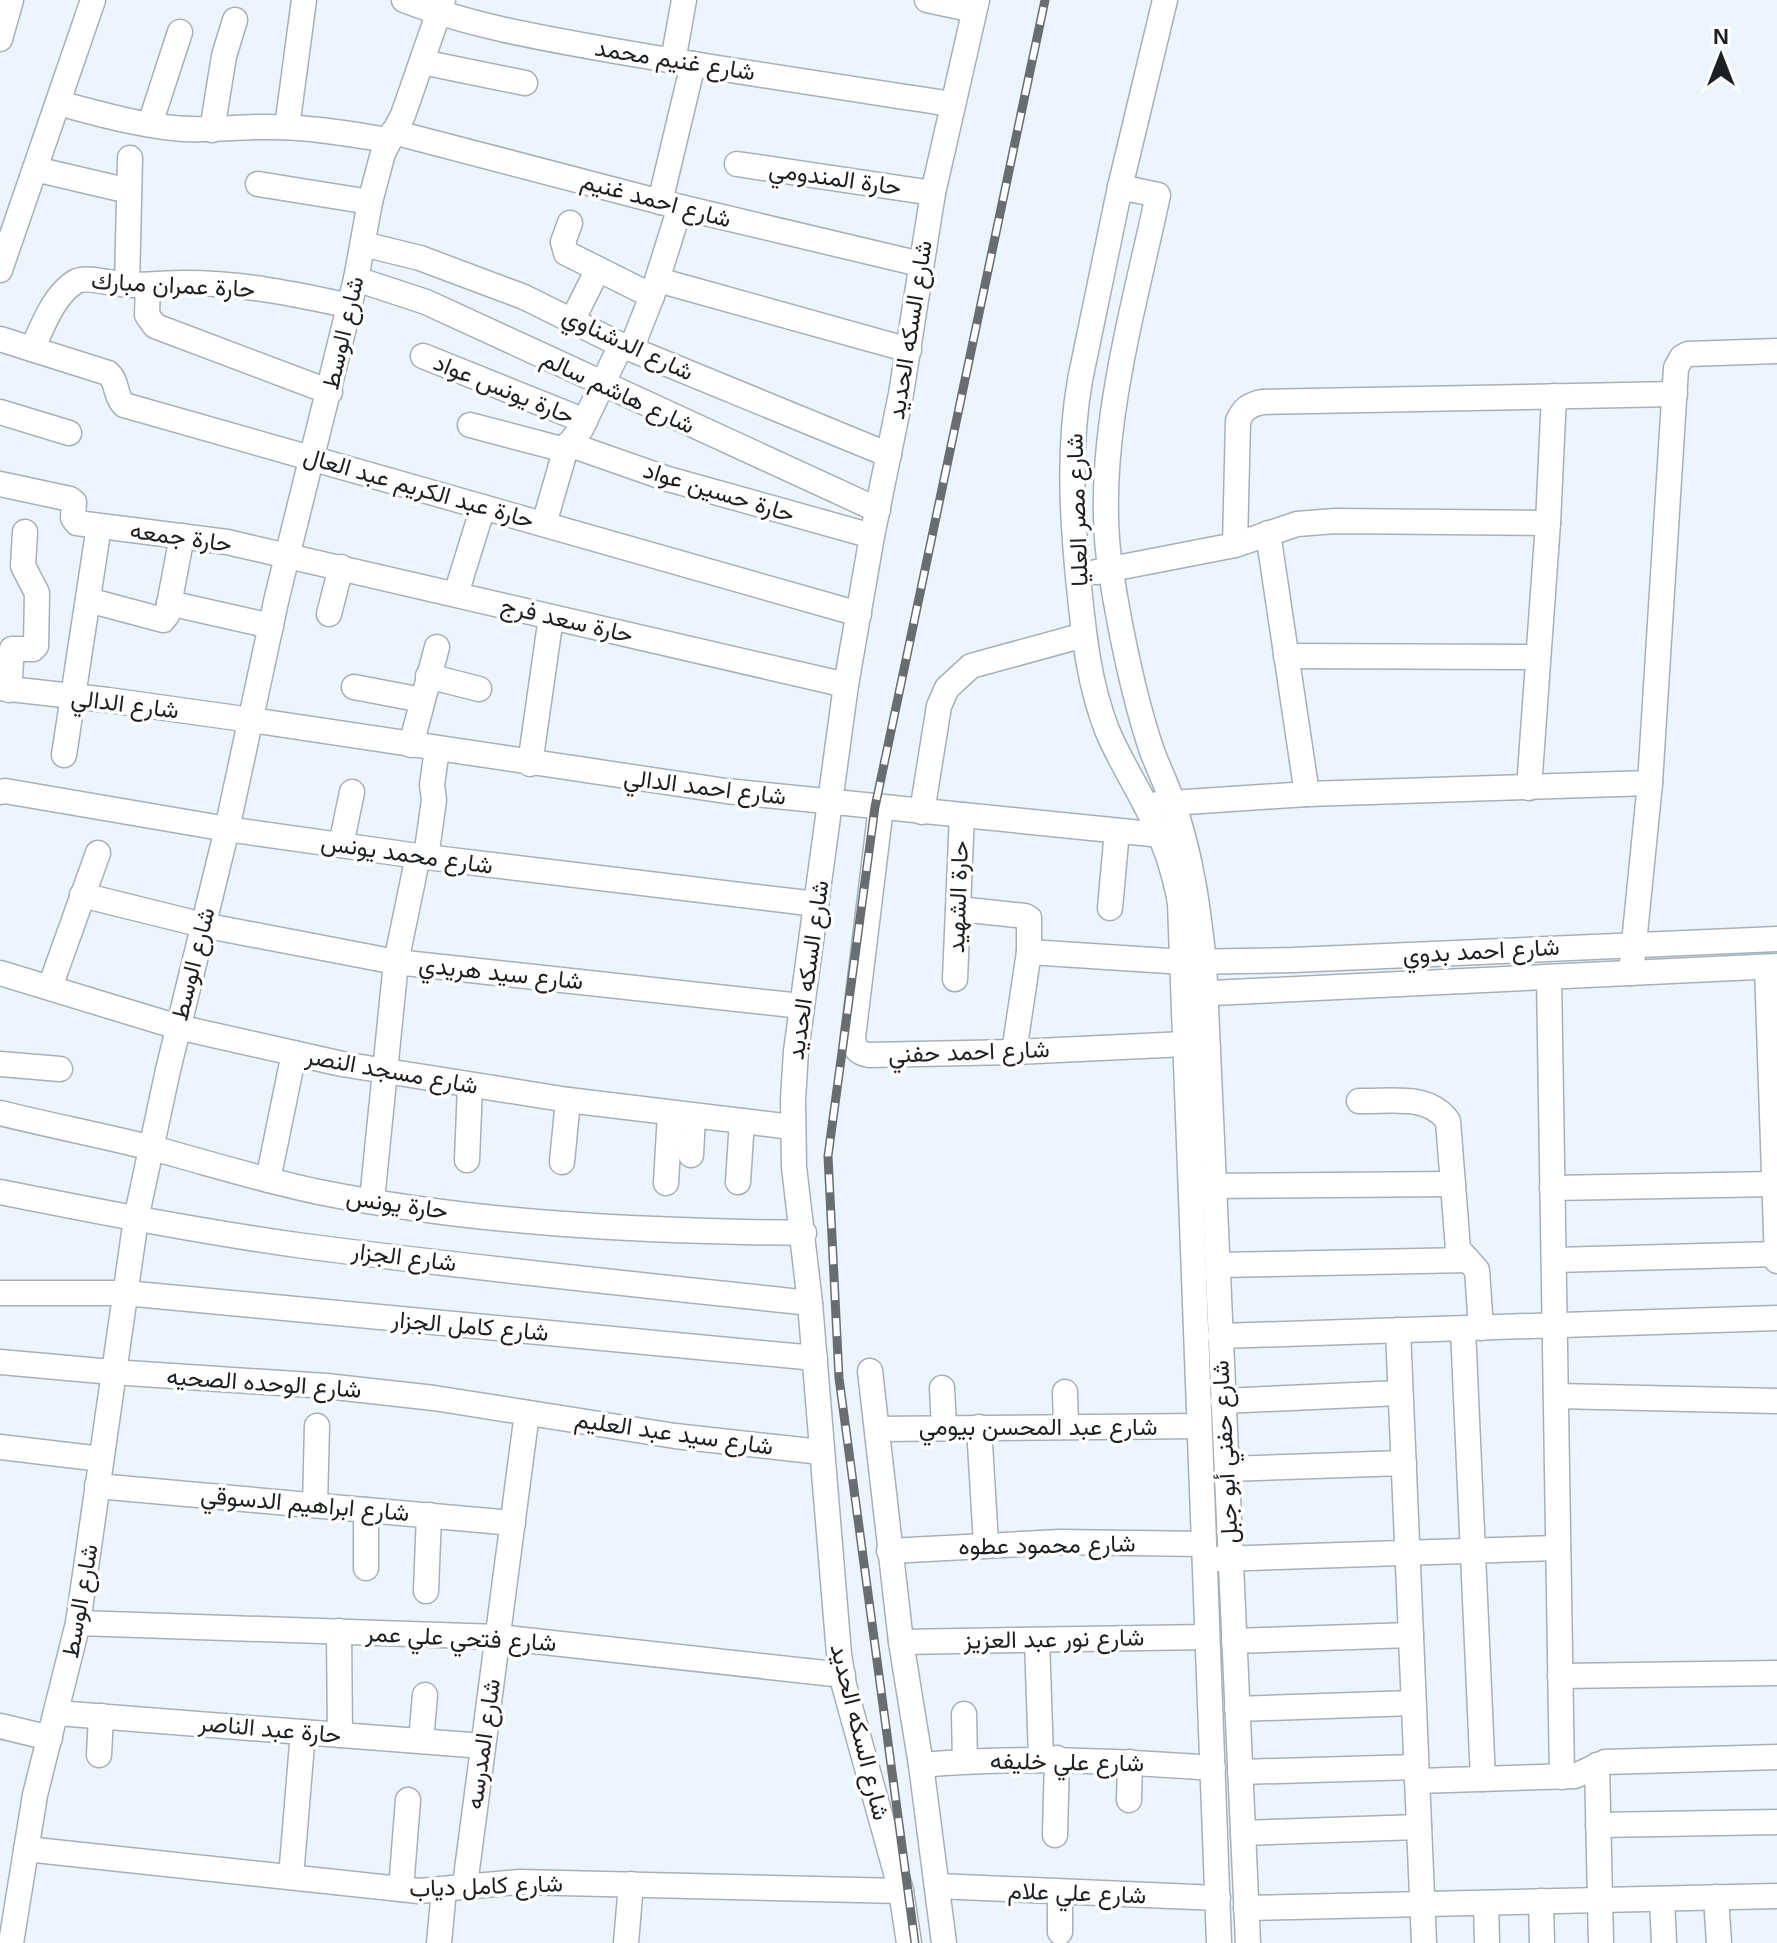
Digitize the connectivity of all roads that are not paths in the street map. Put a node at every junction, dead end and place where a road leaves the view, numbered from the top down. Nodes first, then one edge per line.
1 (11, 0) edge
2 (93, 0) edge
3 (304, 0) edge
4 (404, 0) edge
5 (684, 0) edge
6 (927, 0) edge
7 (1165, 0) edge
8 (975, 5) edge
9 (441, 7) edge
10 (235, 20) dead end
11 (180, 32) dead end
12 (0, 39) edge
13 (422, 62) junction
14 (683, 63) junction
15 (525, 83) dead end
16 (58, 103) junction
17 (951, 104) junction
18 (150, 124) junction
19 (287, 127) junction
20 (212, 130) junction
21 (391, 136) junction
22 (130, 158) dead end
23 (737, 164) dead end
24 (35, 169) junction
25 (258, 184) dead end
26 (1120, 187) junction
27 (129, 191) junction
28 (933, 193) junction
29 (370, 202) junction
30 (670, 205) junction
31 (570, 223) dead end
32 (363, 244) junction
33 (920, 264) junction
34 (598, 269) junction
35 (0, 270) edge
36 (356, 279) junction
37 (138, 285) junction
38 (655, 288) junction
39 (350, 306) junction
40 (573, 319) junction
41 (0, 339) edge
42 (626, 347) junction
43 (32, 349) junction
44 (909, 350) junction
45 (1777, 351) edge
46 (423, 356) dead end
47 (603, 385) junction
48 (330, 392) junction
49 (1675, 394) junction
50 (1554, 396) junction
51 (0, 412) edge
52 (585, 421) junction
53 (470, 425) dead end
54 (69, 433) dead end
55 (566, 447) junction
56 (889, 455) junction
57 (313, 457) junction
58 (0, 484) edge
59 (483, 507) junction
60 (878, 510) junction
61 (1548, 523) junction
62 (544, 524) junction
63 (99, 526) junction
64 (25, 532) dead end
65 (1268, 533) junction
66 (182, 536) junction
67 (872, 536) junction
68 (1235, 545) junction
69 (288, 556) junction
70 (12, 564) edge
71 (341, 567) junction
72 (1110, 570) junction
73 (1078, 576) junction
74 (456, 594) junction
75 (88, 600) junction
76 (169, 603) junction
77 (329, 614) dead end
78 (859, 614) junction
79 (551, 617) junction
80 (271, 626) junction
81 (1084, 635) junction
82 (437, 647) dead end
83 (1286, 656) junction
84 (1537, 657) junction
85 (428, 676) junction
86 (846, 685) junction
87 (354, 687) dead end
88 (4, 689) edge
89 (479, 689) dead end
90 (73, 697) junction
91 (422, 700) junction
92 (251, 720) junction
93 (411, 745) junction
94 (437, 749) junction
95 (64, 755) dead end
96 (530, 764) junction
97 (1650, 783) junction
98 (1529, 788) junction
99 (0, 792) edge
100 (352, 792) dead end
101 (1307, 794) junction
102 (831, 802) junction
103 (1173, 803) junction
104 (1146, 805) junction
105 (881, 807) junction
106 (922, 812) junction
107 (962, 815) junction
108 (227, 829) junction
109 (1117, 831) junction
110 (1161, 835) junction
111 (341, 845) junction
112 (98, 853) dead end
113 (422, 857) junction
114 (82, 895) junction
115 (816, 904) junction
116 (1110, 908) dead end
117 (959, 909) junction
118 (203, 925) junction
119 (1777, 939) edge
120 (1634, 945) junction
121 (1029, 952) junction
122 (396, 962) junction
123 (1194, 962) junction
124 (1772, 967) edge
125 (0, 973) edge
126 (1631, 973) junction
127 (1549, 977) junction
128 (955, 979) dead end
129 (50, 987) junction
130 (1194, 994) junction
131 (801, 1006) junction
132 (178, 1027) junction
133 (1185, 1044) junction
134 (1014, 1052) junction
135 (294, 1053) junction
136 (0, 1064) edge
137 (60, 1069) dead end
138 (385, 1072) junction
139 (470, 1086) junction
140 (568, 1100) junction
141 (1359, 1101) dead end
142 (0, 1113) edge
143 (682, 1115) junction
144 (742, 1121) junction
145 (792, 1127) junction
146 (151, 1148) junction
147 (691, 1155) dead end
148 (467, 1160) dead end
149 (562, 1162) dead end
150 (268, 1180) junction
151 (738, 1182) dead end
152 (666, 1183) dead end
153 (1453, 1184) junction
154 (1775, 1184) junction
155 (1201, 1186) junction
156 (1552, 1188) junction
157 (0, 1192) edge
158 (372, 1200) junction
159 (136, 1219) junction
160 (804, 1233) junction
161 (1777, 1254) edge
162 (1468, 1260) junction
163 (1554, 1260) junction
164 (1777, 1261) edge
165 (1217, 1265) junction
166 (0, 1293) edge
167 (125, 1293) junction
168 (810, 1303) junction
169 (1777, 1318) edge
170 (1555, 1326) junction
171 (1472, 1328) junction
172 (1398, 1330) junction
173 (1220, 1336) junction
174 (815, 1358) junction
175 (0, 1362) edge
176 (870, 1371) dead end
177 (112, 1372) junction
178 (942, 1388) dead end
179 (1065, 1392) dead end
180 (1400, 1393) junction
181 (1556, 1396) junction
182 (1223, 1401) junction
183 (1777, 1401) edge
184 (527, 1413) junction
185 (1066, 1425) junction
186 (317, 1426) dead end
187 (1199, 1426) junction
188 (979, 1427) junction
189 (944, 1428) junction
190 (877, 1429) junction
191 (0, 1447) edge
192 (821, 1452) junction
193 (101, 1459) junction
194 (1404, 1463) junction
195 (1227, 1469) junction
196 (97, 1486) junction
197 (315, 1505) junction
198 (366, 1510) junction
199 (429, 1515) junction
200 (513, 1523) junction
201 (986, 1544) junction
202 (1558, 1548) junction
203 (889, 1551) junction
204 (1473, 1551) junction
205 (1204, 1552) junction
206 (1407, 1553) junction
207 (1230, 1559) junction
208 (366, 1568) dead end
209 (426, 1591) dead end
210 (78, 1623) junction
211 (339, 1631) junction
212 (1411, 1635) junction
213 (498, 1637) junction
214 (1207, 1637) junction
215 (1037, 1640) junction
216 (1234, 1641) junction
217 (901, 1642) junction
218 (1777, 1673) edge
219 (843, 1675) junction
220 (1560, 1676) junction
221 (425, 1695) dead end
222 (1413, 1703) junction
223 (1237, 1709) junction
224 (57, 1713) junction
225 (964, 1714) dead end
226 (101, 1716) junction
227 (0, 1726) edge
228 (303, 1732) junction
229 (340, 1735) junction
230 (50, 1738) junction
231 (421, 1741) junction
232 (483, 1746) junction
233 (99, 1755) dead end
234 (1777, 1757) edge
235 (1049, 1758) junction
236 (965, 1761) junction
237 (1130, 1762) junction
238 (921, 1765) junction
239 (1597, 1765) junction
240 (1213, 1768) junction
241 (1240, 1772) junction
242 (1416, 1774) junction
243 (1562, 1777) junction
244 (1483, 1779) junction
245 (408, 1800) dead end
246 (1129, 1800) dead end
247 (1777, 1822) edge
248 (1598, 1825) junction
249 (1419, 1827) junction
250 (1243, 1833) junction
251 (1055, 1835) dead end
252 (26, 1849) junction
253 (291, 1877) junction
254 (631, 1884) junction
255 (937, 1886) junction
256 (454, 1888) junction
257 (401, 1889) junction
258 (901, 1891) junction
259 (1060, 1892) junction
260 (1777, 1896) edge
261 (1716, 1897) junction
262 (1218, 1898) junction
263 (1662, 1899) junction
264 (1600, 1900) junction
265 (1541, 1901) junction
266 (1486, 1903) junction
267 (1422, 1904) junction
268 (1246, 1908) junction
269 (1060, 1932) dead end
270 (11, 1943) edge
271 (439, 1943) edge
272 (626, 1943) edge
273 (909, 1943) edge
274 (944, 1943) edge
275 (1219, 1943) edge
276 (1248, 1943) edge
277 (1424, 1943) edge
278 (1487, 1943) edge
279 (1542, 1943) edge
280 (1601, 1943) edge
281 (1664, 1943) edge
282 (1719, 1943) edge

1 - 12 street
2 - 16 street
3 - 19 street
4 - 9 street, شارع غنيم محمد
5 - 14 street
6 - 8 street
7 - 26 street, شارع مصر العليا
8 - 17 street, شارع السكه الحديد
9 - 13 street, شارع الوسط
9 - 14 street, شارع غنيم محمد
10 - 20 street
11 - 18 street
13 - 15 street
13 - 21 street, شارع الوسط
14 - 17 street, شارع غنيم محمد
14 - 30 street
16 - 18 street, شارع احمد غنيم
16 - 24 street
17 - 28 street, شارع السكه الحديد
18 - 20 street, شارع احمد غنيم
19 - 20 street, شارع احمد غنيم
19 - 21 street, شارع احمد غنيم
21 - 29 street, شارع الوسط
21 - 30 street, شارع احمد غنيم
22 - 27 street
23 - 28 street, حارة المندومي
24 - 27 street
24 - 35 street
25 - 29 street
26 - 72 street, شارع مصر العليا
26 - 73 street, شارع مصر العليا
27 - 37 street
28 - 33 street, شارع السكه الحديد
29 - 32 street, شارع الوسط
30 - 33 street, شارع احمد غنيم
30 - 38 street
31 - 34 street
32 - 36 street, شارع الوسط
32 - 40 street, شارع الدشناوي
33 - 44 street, شارع السكه الحديد
34 - 38 street
34 - 40 street
36 - 39 street, شارع الوسط
36 - 47 street, شارع هاشم سالم
37 - 39 street, حارة عمران مبارك
37 - 43 street, حارة عمران مبارك
37 - 48 street
38 - 42 street
38 - 44 street
39 - 48 street, شارع الوسط
40 - 42 street, شارع الدشناوي
41 - 43 street, حارة عبد الكريم عبد العال
42 - 47 street
42 - 56 street, شارع الدشناوي
43 - 57 street, حارة عبد الكريم عبد العال
44 - 56 street, شارع السكه الحديد
45 - 49 street
46 - 52 street, حارة يونس عواد
47 - 52 street
47 - 60 street, شارع هاشم سالم
48 - 57 street, شارع الوسط
49 - 50 street
49 - 97 street
50 - 61 street
50 - 68 street
51 - 54 street
52 - 55 street
53 - 55 street, حارة حسين عواد
55 - 62 street
55 - 67 street, حارة حسين عواد
56 - 60 street, شارع السكه الحديد
57 - 59 street, حارة عبد الكريم عبد العال
57 - 69 street, شارع الوسط
58 - 63 street, حارة جمعه
59 - 62 street, حارة عبد الكريم عبد العال
59 - 74 street
60 - 67 street, شارع السكه الحديد
61 - 65 street
61 - 84 street
62 - 78 street, حارة عبد الكريم عبد العال
63 - 66 street, حارة جمعه
63 - 75 street
64 - 70 street
65 - 68 street
65 - 83 street
66 - 69 street, حارة جمعه
66 - 76 street
67 - 78 street, شارع السكه الحديد
68 - 72 street
69 - 71 street, حارة سعد فرج
69 - 80 street, شارع الوسط
70 - 88 street
71 - 74 street, حارة سعد فرج
71 - 77 street
72 - 73 street
72 - 103 street, شارع مصر العليا
73 - 81 street, شارع مصر العليا
74 - 79 street, حارة سعد فرج
75 - 76 street
75 - 90 street
76 - 80 street
78 - 86 street, شارع السكه الحديد
79 - 86 street, حارة سعد فرج
79 - 96 street
80 - 92 street, شارع الوسط
81 - 104 street, شارع مصر العليا
81 - 106 street
82 - 85 street
83 - 84 street
83 - 101 street
84 - 98 street
85 - 89 street
85 - 91 street
86 - 102 street, شارع السكه الحديد
87 - 91 street
88 - 90 street, شارع الدالي
90 - 92 street, شارع الدالي
90 - 95 street
91 - 93 street
92 - 93 street, شارع احمد الدالي
92 - 108 street, شارع الوسط
93 - 94 street, شارع احمد الدالي
94 - 96 street, شارع احمد الدالي
94 - 113 street
96 - 102 street, شارع احمد الدالي
97 - 98 street
97 - 120 street
98 - 101 street
99 - 108 street, شارع محمد يونس
100 - 111 street
101 - 103 street
102 - 105 street, شارع احمد الدالي
102 - 115 street, شارع السكه الحديد
103 - 104 street
103 - 123 street, شارع مصر العليا
104 - 110 street, شارع مصر العليا
105 - 106 street, شارع احمد الدالي
105 - 134 street, شارع احمد حفني
106 - 107 street, شارع احمد الدالي
107 - 109 street, شارع احمد الدالي
107 - 117 street, حارة الشهيد
108 - 111 street, شارع محمد يونس
108 - 118 street, شارع الوسط
109 - 110 street, شارع احمد الدالي
109 - 116 street
110 - 123 street, شارع مصر العليا
111 - 113 street, شارع محمد يونس
112 - 114 street
113 - 115 street, شارع محمد يونس
113 - 122 street
114 - 118 street, شارع سيد هريدي
114 - 129 street
115 - 131 street, شارع السكه الحديد
117 - 121 street
117 - 128 street, حارة الشهيد
118 - 122 street, شارع سيد هريدي
118 - 132 street, شارع الوسط
119 - 120 street, شارع احمد بدوي
120 - 123 street, شارع احمد بدوي
120 - 126 street
121 - 123 street, شارع احمد بدوي
121 - 134 street
122 - 131 street, شارع سيد هريدي
122 - 138 street
123 - 130 street, شارع حفني أبو جبل
124 - 126 street, شارع احمد بدوي
124 - 154 street
125 - 129 street, شارع مسجد النصر
126 - 127 street, شارع احمد بدوي
127 - 130 street, شارع احمد بدوي
127 - 156 street
129 - 132 street, شارع مسجد النصر
130 - 133 street, شارع حفني أبو جبل
130 - 155 street, شارع حفني أبو جبل
131 - 145 street, شارع السكه الحديد
132 - 135 street, شارع مسجد النصر
132 - 146 street, شارع الوسط
133 - 134 street, شارع احمد حفني
133 - 155 street, شارع حفني أبو جبل
135 - 138 street, شارع مسجد النصر
135 - 150 street
136 - 137 street
138 - 139 street, شارع مسجد النصر
138 - 158 street
139 - 140 street, شارع مسجد النصر
139 - 148 street
140 - 143 street, شارع مسجد النصر
140 - 149 street
141 - 153 street
142 - 146 street, حارة يونس
143 - 144 street, شارع مسجد النصر
143 - 147 street
143 - 152 street
144 - 145 street, شارع مسجد النصر
144 - 151 street
145 - 160 street, شارع السكه الحديد
146 - 150 street, حارة يونس
146 - 159 street, شارع الوسط
150 - 158 street, حارة يونس
153 - 155 street
153 - 162 street
154 - 156 street
154 - 161 street
155 - 165 street, شارع حفني أبو جبل
155 - 187 street, شارع حفني أبو جبل
156 - 163 street
157 - 159 street, شارع الجزار
158 - 160 street, حارة يونس
159 - 167 street, شارع الوسط
159 - 168 street, شارع الجزار
160 - 168 street, شارع السكه الحديد
161 - 163 street
161 - 164 street
162 - 165 street
162 - 171 street
163 - 170 street
165 - 173 street, شارع حفني أبو جبل
166 - 167 street, شارع كامل الجزار
167 - 174 street, شارع كامل الجزار
167 - 177 street, شارع الوسط
168 - 174 street, شارع السكه الحديد
169 - 170 street
170 - 171 street
170 - 181 street
171 - 172 street
171 - 204 street
172 - 173 street
172 - 180 street
173 - 182 street, شارع حفني أبو جبل
174 - 192 street, شارع السكه الحديد
175 - 177 street, شارع الوحده الصحيه
176 - 190 street, شارع السكه الحديد
177 - 184 street, شارع الوحده الصحيه
177 - 193 street, شارع الوسط
178 - 189 street
179 - 185 street
180 - 182 street
180 - 194 street
181 - 183 street
181 - 202 street
182 - 195 street, شارع حفني أبو جبل
184 - 192 street, شارع سيد عبد العليم
184 - 200 street, شارع المدرسه
185 - 187 street, شارع عبد المحسن بيومي
185 - 188 street, شارع عبد المحسن بيومي
186 - 197 street
187 - 205 street, شارع حفني أبو جبل
188 - 189 street, شارع عبد المحسن بيومي
188 - 201 street
189 - 190 street, شارع عبد المحسن بيومي
190 - 203 street, شارع السكه الحديد
191 - 193 street
192 - 219 street, شارع السكه الحديد
193 - 196 street, شارع الوسط
194 - 195 street
194 - 206 street
195 - 207 street, شارع حفني أبو جبل
196 - 197 street, شارع ابراهيم الدسوقي
196 - 210 street, شارع الوسط
197 - 198 street, شارع ابراهيم الدسوقي
198 - 199 street, شارع ابراهيم الدسوقي
198 - 208 street
199 - 200 street, شارع ابراهيم الدسوقي
199 - 209 street
200 - 213 street, شارع المدرسه
201 - 203 street, شارع محمود عطوه
201 - 205 street, شارع محمود عطوه
202 - 204 street, شارع محمود عطوه
202 - 220 street
203 - 217 street, شارع السكه الحديد
204 - 206 street, شارع محمود عطوه
204 - 244 street
205 - 207 street, شارع محمود عطوه
205 - 214 street, شارع حفني أبو جبل
206 - 207 street, شارع محمود عطوه
206 - 212 street
207 - 216 street, شارع حفني أبو جبل
210 - 211 street, شارع فتحي علي عمر
210 - 224 street, شارع الوسط
211 - 213 street, شارع فتحي علي عمر
211 - 229 street
212 - 216 street
212 - 222 street
213 - 219 street, شارع فتحي علي عمر
213 - 232 street, شارع المدرسه
214 - 215 street, شارع نور عبد العزيز
214 - 240 street, شارع حفني أبو جبل
215 - 217 street, شارع نور عبد العزيز
215 - 235 street
216 - 223 street, شارع حفني أبو جبل
217 - 238 street, شارع السكه الحديد
218 - 220 street
219 - 258 street, شارع السكه الحديد
220 - 243 street
221 - 231 street
222 - 223 street
222 - 242 street
223 - 241 street, شارع حفني أبو جبل
224 - 226 street, حارة عبد الناصر
224 - 230 street, شارع الوسط
225 - 236 street
226 - 228 street, حارة عبد الناصر
226 - 233 street
227 - 230 street
228 - 229 street, حارة عبد الناصر
228 - 253 street
229 - 231 street, حارة عبد الناصر
230 - 252 street, شارع الوسط
231 - 232 street, حارة عبد الناصر
232 - 256 street, شارع المدرسه
234 - 239 street
235 - 236 street, شارع علي خليفه
235 - 237 street, شارع علي خليفه
235 - 251 street
236 - 238 street, شارع علي خليفه
237 - 240 street, شارع علي خليفه
237 - 246 street
238 - 255 street, شارع السكه الحديد
239 - 243 street
239 - 248 street
240 - 262 street, شارع حفني أبو جبل
241 - 242 street
241 - 250 street, شارع حفني أبو جبل
242 - 244 street
242 - 249 street
243 - 244 street
245 - 257 street
247 - 248 street
248 - 264 street
249 - 250 street
249 - 267 street
250 - 268 street, شارع حفني أبو جبل
252 - 253 street, شارع كامل دياب
252 - 270 street, شارع الوسط
253 - 257 street, شارع كامل دياب
254 - 256 street, شارع كامل دياب
254 - 258 street, شارع كامل دياب
254 - 272 street
255 - 259 street, شارع علي علام
255 - 274 street, شارع السكه الحديد
256 - 257 street, شارع كامل دياب
256 - 271 street, شارع المدرسه
258 - 273 street, شارع السكه الحديد
259 - 262 street, شارع علي علام
259 - 269 street
260 - 261 street
261 - 263 street
261 - 282 street
262 - 275 street, شارع حفني أبو جبل
263 - 264 street
263 - 281 street
264 - 265 street
264 - 280 street
265 - 266 street
265 - 279 street
266 - 267 street
266 - 278 street
267 - 268 street
267 - 277 street
268 - 276 street, شارع حفني أبو جبل

